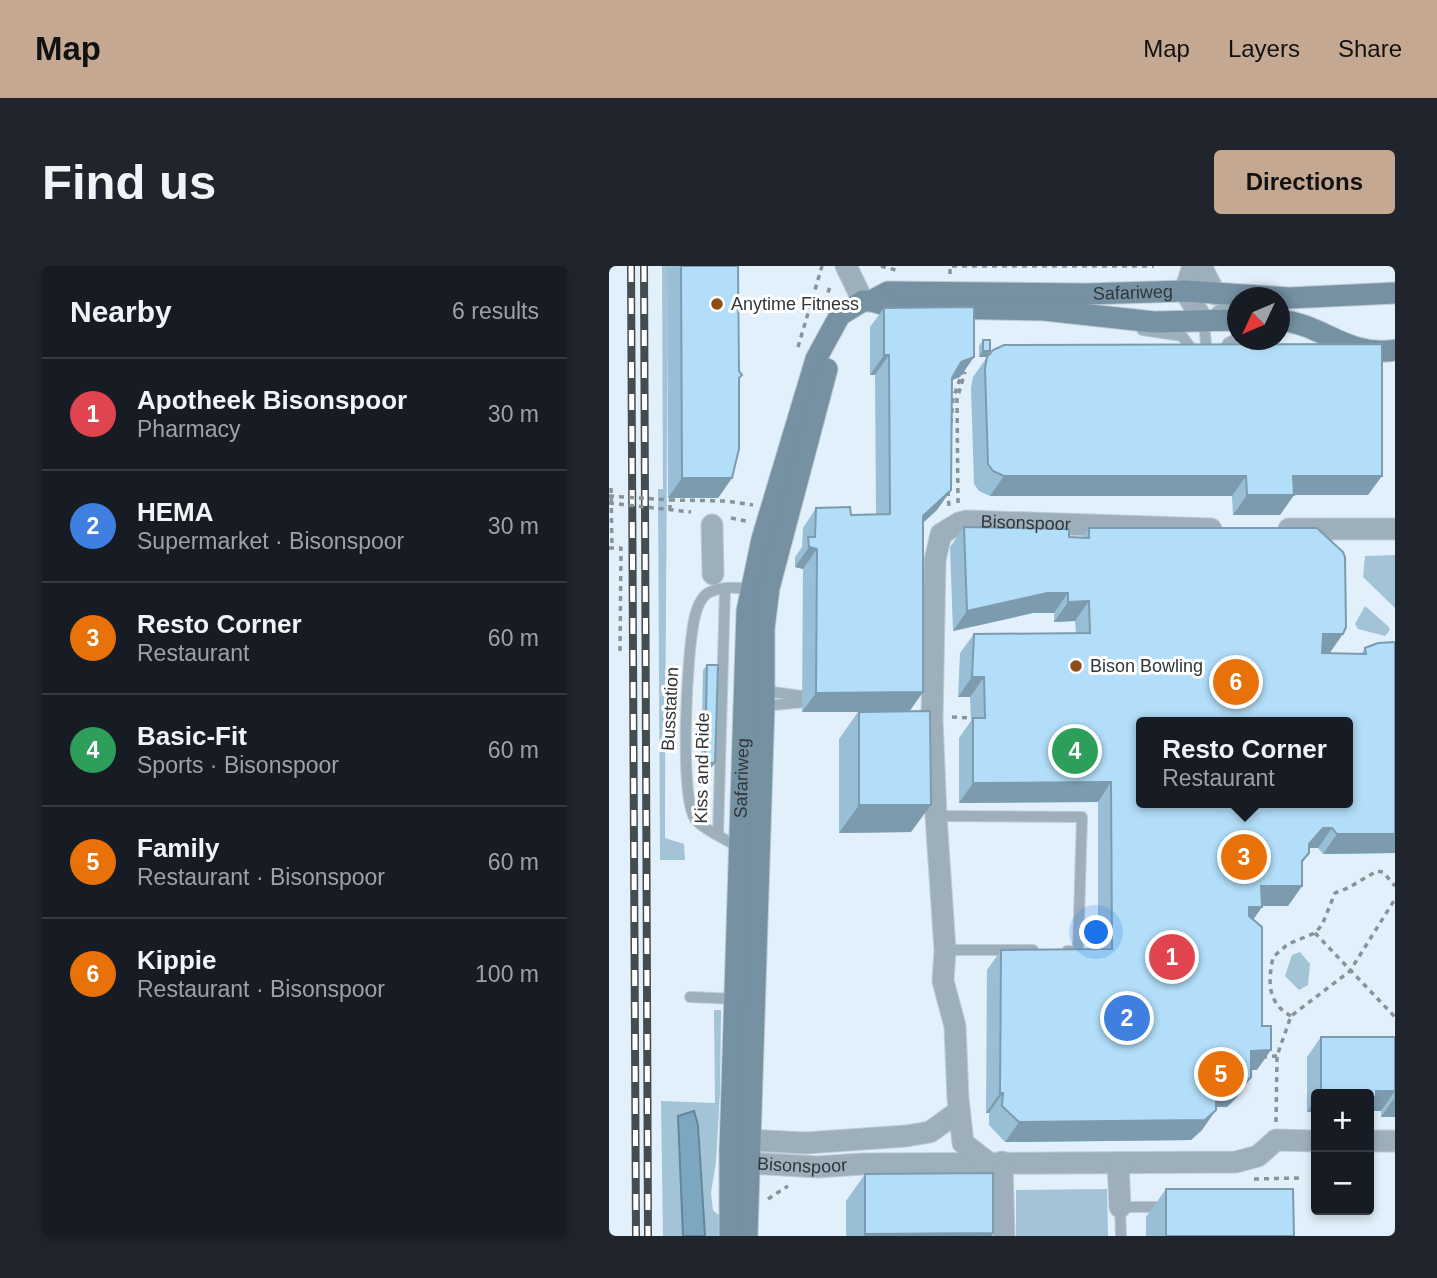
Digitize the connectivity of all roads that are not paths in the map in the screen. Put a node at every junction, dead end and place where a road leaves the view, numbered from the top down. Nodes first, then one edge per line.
1 (846, 266) edge
2 (1193, 266) edge
3 (1201, 266) edge
4 (1185, 291) junction
5 (1395, 293) edge
6 (1215, 294) junction
7 (1320, 297) junction
8 (867, 301) junction
9 (1227, 304) edge
10 (1290, 305) edge
11 (1121, 320) junction
12 (1227, 321) edge
13 (1290, 321) edge
14 (1204, 322) junction
15 (1290, 331) edge
16 (1318, 332) junction
17 (1227, 344) edge
18 (1394, 350) edge
19 (1190, 363) edge
20 (713, 519) road end
21 (1226, 529) edge
22 (1395, 529) edge
23 (1265, 530) edge
24 (719, 582) junction
25 (760, 589) junction
26 (755, 684) junction
27 (764, 706) junction
28 (936, 816) junction
29 (718, 834) junction
30 (740, 848) junction
31 (759, 859) junction
32 (945, 950) junction
33 (1039, 950) edge
34 (1052, 950) edge
35 (689, 998) dead end
36 (745, 1000) junction
37 (959, 1111) junction
38 (750, 1140) junction
39 (1311, 1140) edge
40 (1374, 1141) edge
41 (1395, 1141) edge
42 (730, 1150) junction
43 (749, 1163) junction
44 (995, 1163) junction
45 (1118, 1163) junction
46 (1120, 1207) junction
47 (1175, 1207) edge
48 (730, 1236) edge
49 (747, 1236) edge
50 (1005, 1236) edge
51 (1121, 1236) edge

1 - 8 street
2 - 4 street
3 - 6 street
4 - 6 street, Safariweg
4 - 8 street, Safariweg
4 - 14 street
5 - 7 street, Safariweg
6 - 7 street, Safariweg
7 - 10 lane
8 - 11 street, Safariweg
8 - 25 street, Safariweg
9 - 14 lane
11 - 14 street, Safariweg
11 - 19 lane
12 - 14 street, Safariweg
13 - 16 street
14 - 17 lane
15 - 16 lane
16 - 18 street
20 - 24 street
21 - 28 street, Bisonspoor
22 - 23 street
24 - 25 lane
24 - 29 lane, Kiss and Ride
24 - 29 lane, Busstation
25 - 26 street, Safariweg
26 - 27 street, Safariweg
26 - 27 lane
26 - 30 street, Safariweg
27 - 31 street, Safariweg
28 - 32 street, Bisonspoor
28 - 34 lane
29 - 30 lane
30 - 31 lane
30 - 36 street, Safariweg
31 - 36 street, Safariweg
32 - 33 lane
32 - 37 street, Bisonspoor
35 - 36 lane
36 - 38 street, Safariweg
36 - 42 street, Safariweg
37 - 38 street, Bisonspoor
37 - 44 street, Bisonspoor
38 - 42 street, Bisonspoor
38 - 43 street, Safariweg
39 - 45 street, Bisonspoor
40 - 41 street
42 - 43 street, Bisonspoor
42 - 48 street, Safariweg
43 - 44 street, Bisonspoor
43 - 49 street, Safariweg
44 - 45 street, Bisonspoor
44 - 50 street
45 - 46 street
46 - 47 lane
46 - 51 lane

